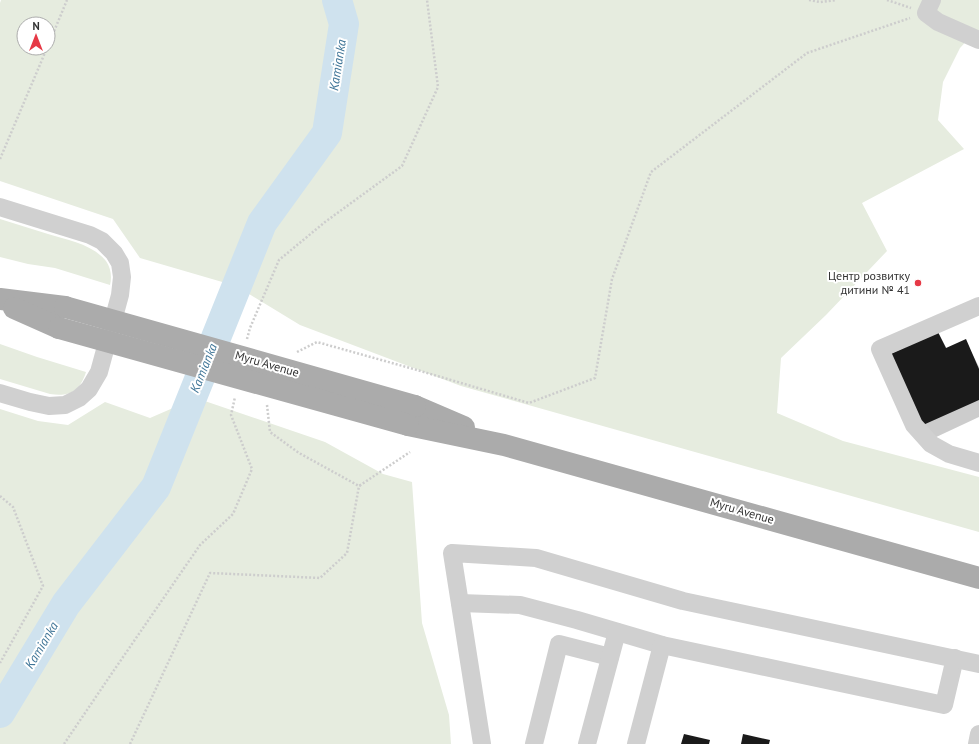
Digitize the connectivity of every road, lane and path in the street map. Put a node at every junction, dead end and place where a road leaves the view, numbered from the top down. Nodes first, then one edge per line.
1 (67, 0) edge
2 (809, 0) edge
3 (836, 0) edge
4 (887, 0) edge
5 (929, 7) edge
6 (56, 27) edge
7 (979, 40) edge
8 (44, 56) edge
9 (0, 159) edge
10 (0, 207) edge
11 (0, 301) edge
12 (979, 306) edge
13 (417, 370) dead end
14 (0, 393) edge
15 (410, 452) dead end
16 (979, 463) edge
17 (0, 496) edge
18 (979, 578) edge
19 (460, 604) junction
20 (617, 632) junction
21 (662, 645) junction
22 (610, 657) junction
23 (955, 658) junction
24 (0, 663) edge
25 (979, 664) edge
26 (979, 734) edge
27 (130, 744) edge
28 (482, 744) edge
29 (534, 744) edge
30 (587, 744) edge
31 (636, 744) edge
32 (977, 744) edge

1 - 6 path
2 - 3 path
4 - 5 path
5 - 7 street
5 - 13 path
8 - 9 path
10 - 14 street
11 - 18 main road, Myru Avenue, bridge
12 - 16 street
15 - 27 path
17 - 24 path
19 - 20 street
19 - 23 street
19 - 28 street
20 - 21 street
20 - 22 street
21 - 23 street
21 - 31 street
22 - 29 street
22 - 30 street
23 - 25 street
26 - 32 street

